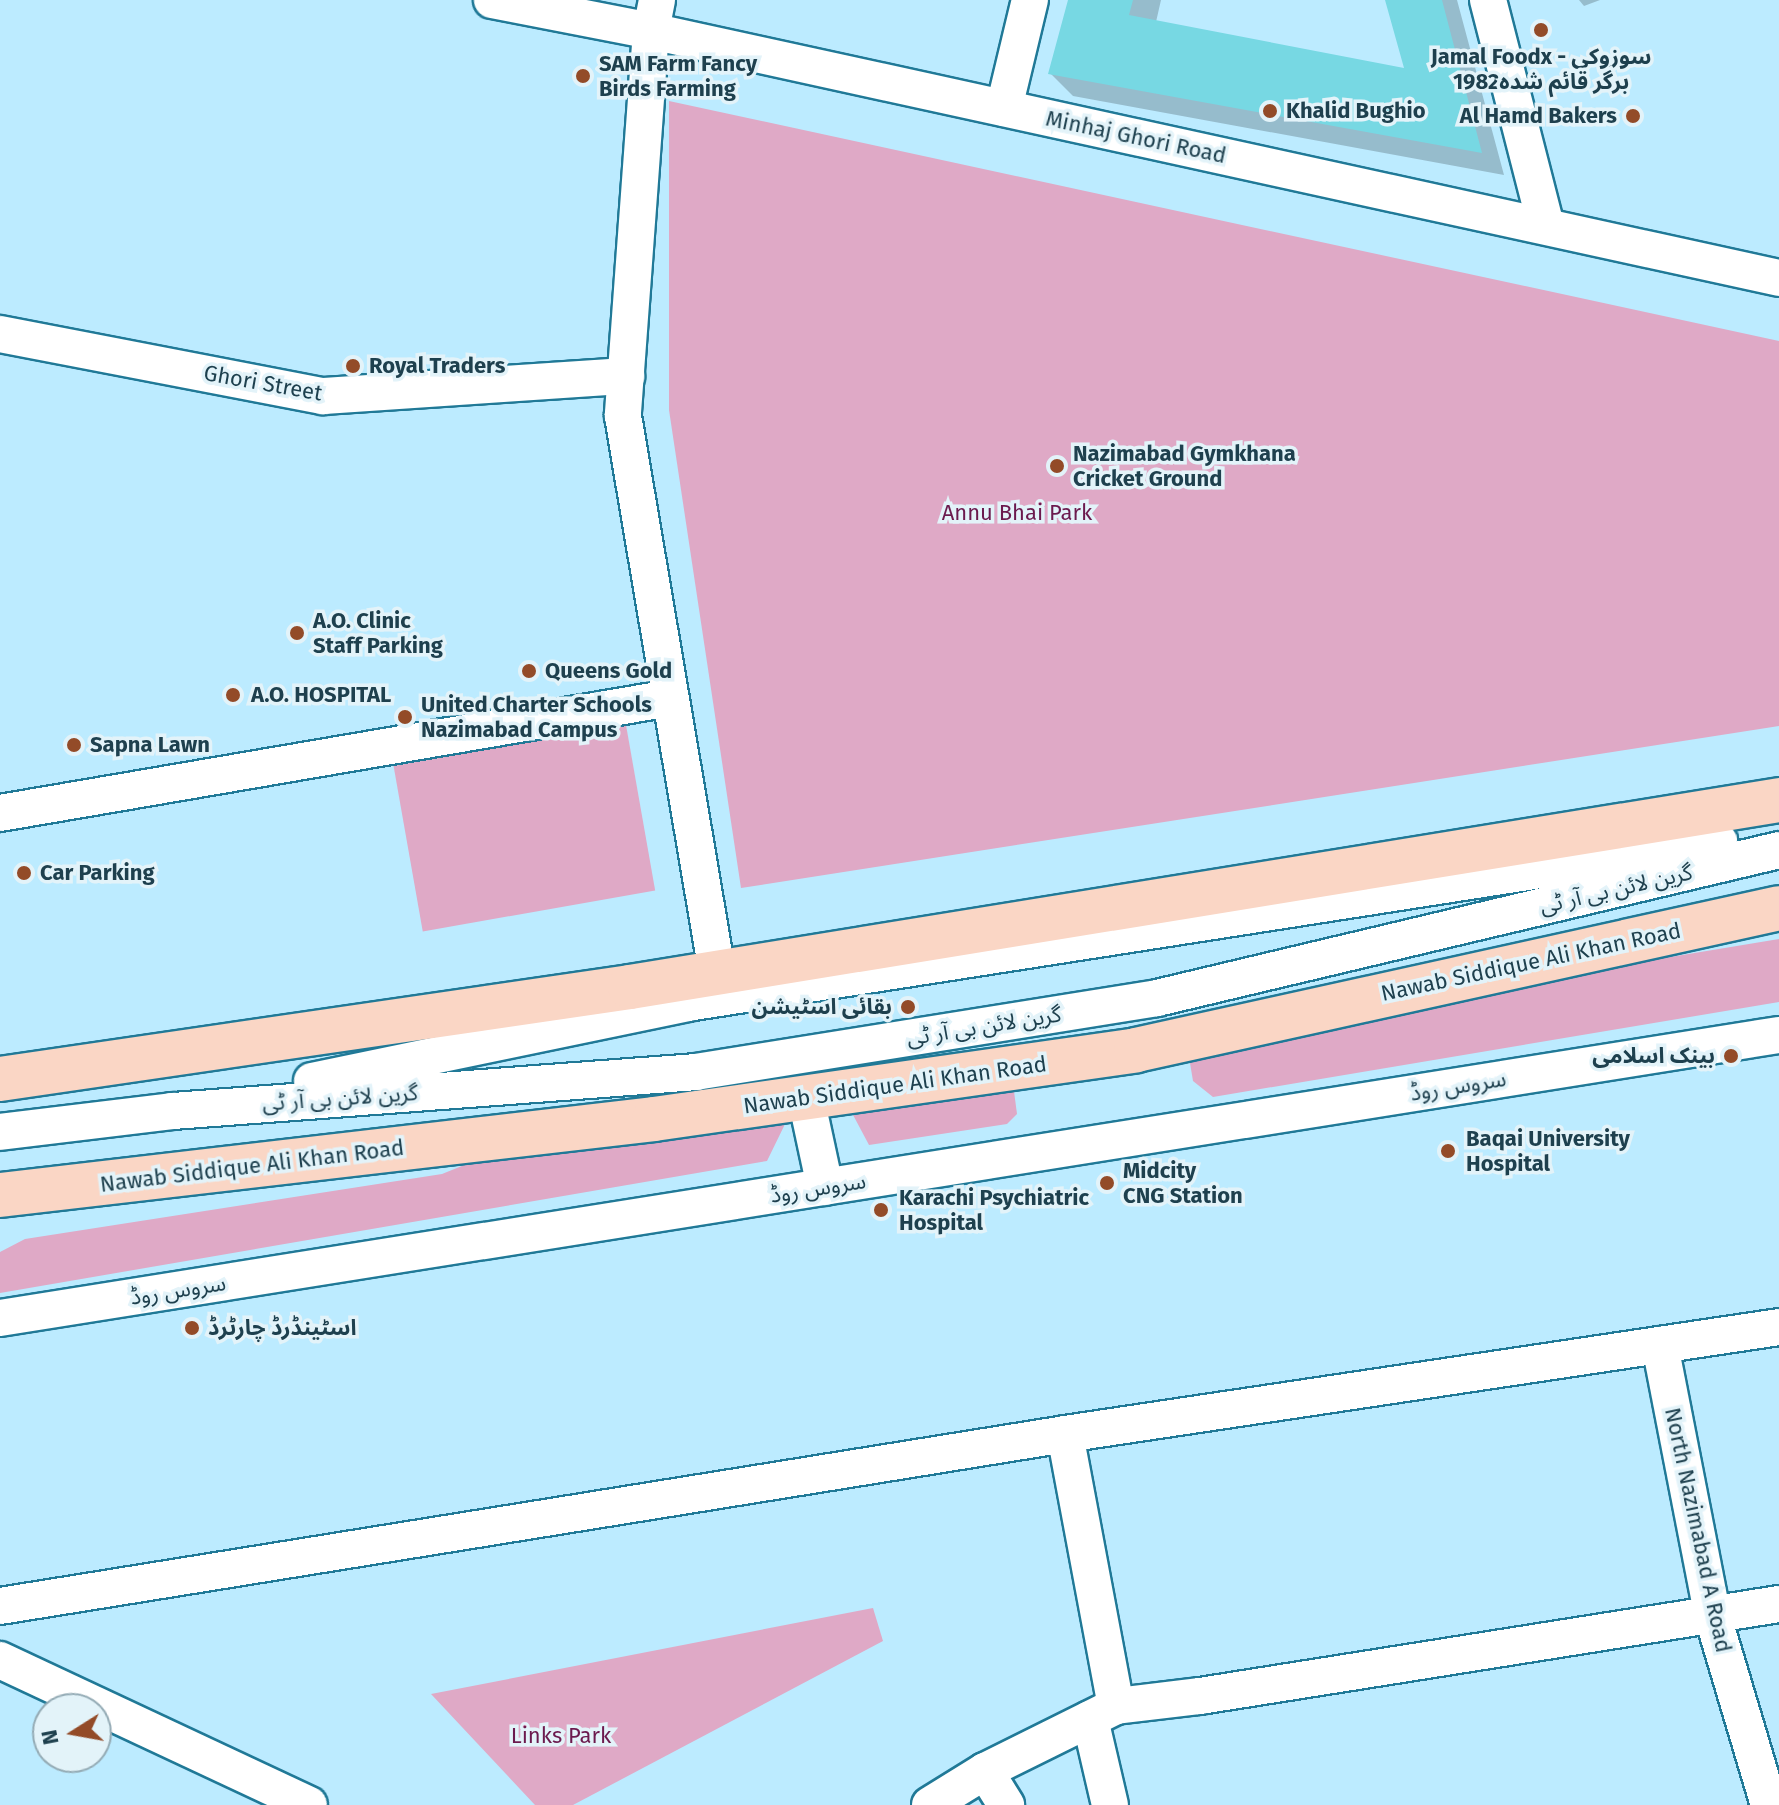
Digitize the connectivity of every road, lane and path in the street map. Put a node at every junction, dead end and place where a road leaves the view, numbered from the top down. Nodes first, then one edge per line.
1 (492, 0) edge
2 (1030, 0) edge
3 (1488, 0) edge
4 (654, 16) edge
5 (1004, 108) junction
6 (1546, 226) junction
7 (1779, 278) edge
8 (0, 334) edge
9 (626, 376) junction
10 (670, 698) junction
11 (1779, 800) edge
12 (0, 813) edge
13 (1779, 833) edge
14 (1779, 850) edge
15 (1779, 908) edge
16 (717, 972) junction
17 (1779, 1035) edge
18 (0, 1079) edge
19 (806, 1098) junction
20 (173, 1111) junction
21 (0, 1132) edge
22 (825, 1187) junction
23 (0, 1195) edge
24 (0, 1318) edge
25 (1779, 1327) edge
26 (1660, 1345) junction
27 (1065, 1434) junction
28 (1779, 1604) edge
29 (0, 1606) edge
30 (1713, 1617) junction
31 (0, 1660) edge
32 (1103, 1712) junction
33 (985, 1771) junction
34 (309, 1805) edge
35 (930, 1805) edge
36 (1006, 1805) edge
37 (1110, 1805) edge
38 (1769, 1805) edge

1 - 4 street, Minhaj Ghori Road
2 - 5 street
3 - 6 street
4 - 5 street, Minhaj Ghori Road
4 - 9 street
5 - 6 street, Minhaj Ghori Road
6 - 7 street, Minhaj Ghori Road
8 - 9 street, Ghori Street
9 - 10 street
10 - 12 street
10 - 16 street
11 - 16 main road
13 - 20 street, گرین لائن بی آر ٹی
14 - 20 street, گرین لائن بی آر ٹی
15 - 19 main road, Nawab Siddique Ali Khan Road
16 - 18 main road
17 - 22 street, سروس روڈ
19 - 22 street
19 - 23 main road, Nawab Siddique Ali Khan Road
20 - 21 street, گرین لائن بی آر ٹی
22 - 24 street, سروس روڈ
25 - 26 street
26 - 27 street
26 - 30 street, North Nazimabad A Road
27 - 29 street
27 - 32 street
28 - 30 street
30 - 32 street
30 - 38 street, North Nazimabad A Road
31 - 34 street
32 - 33 street
32 - 37 street
33 - 35 street
33 - 36 street

